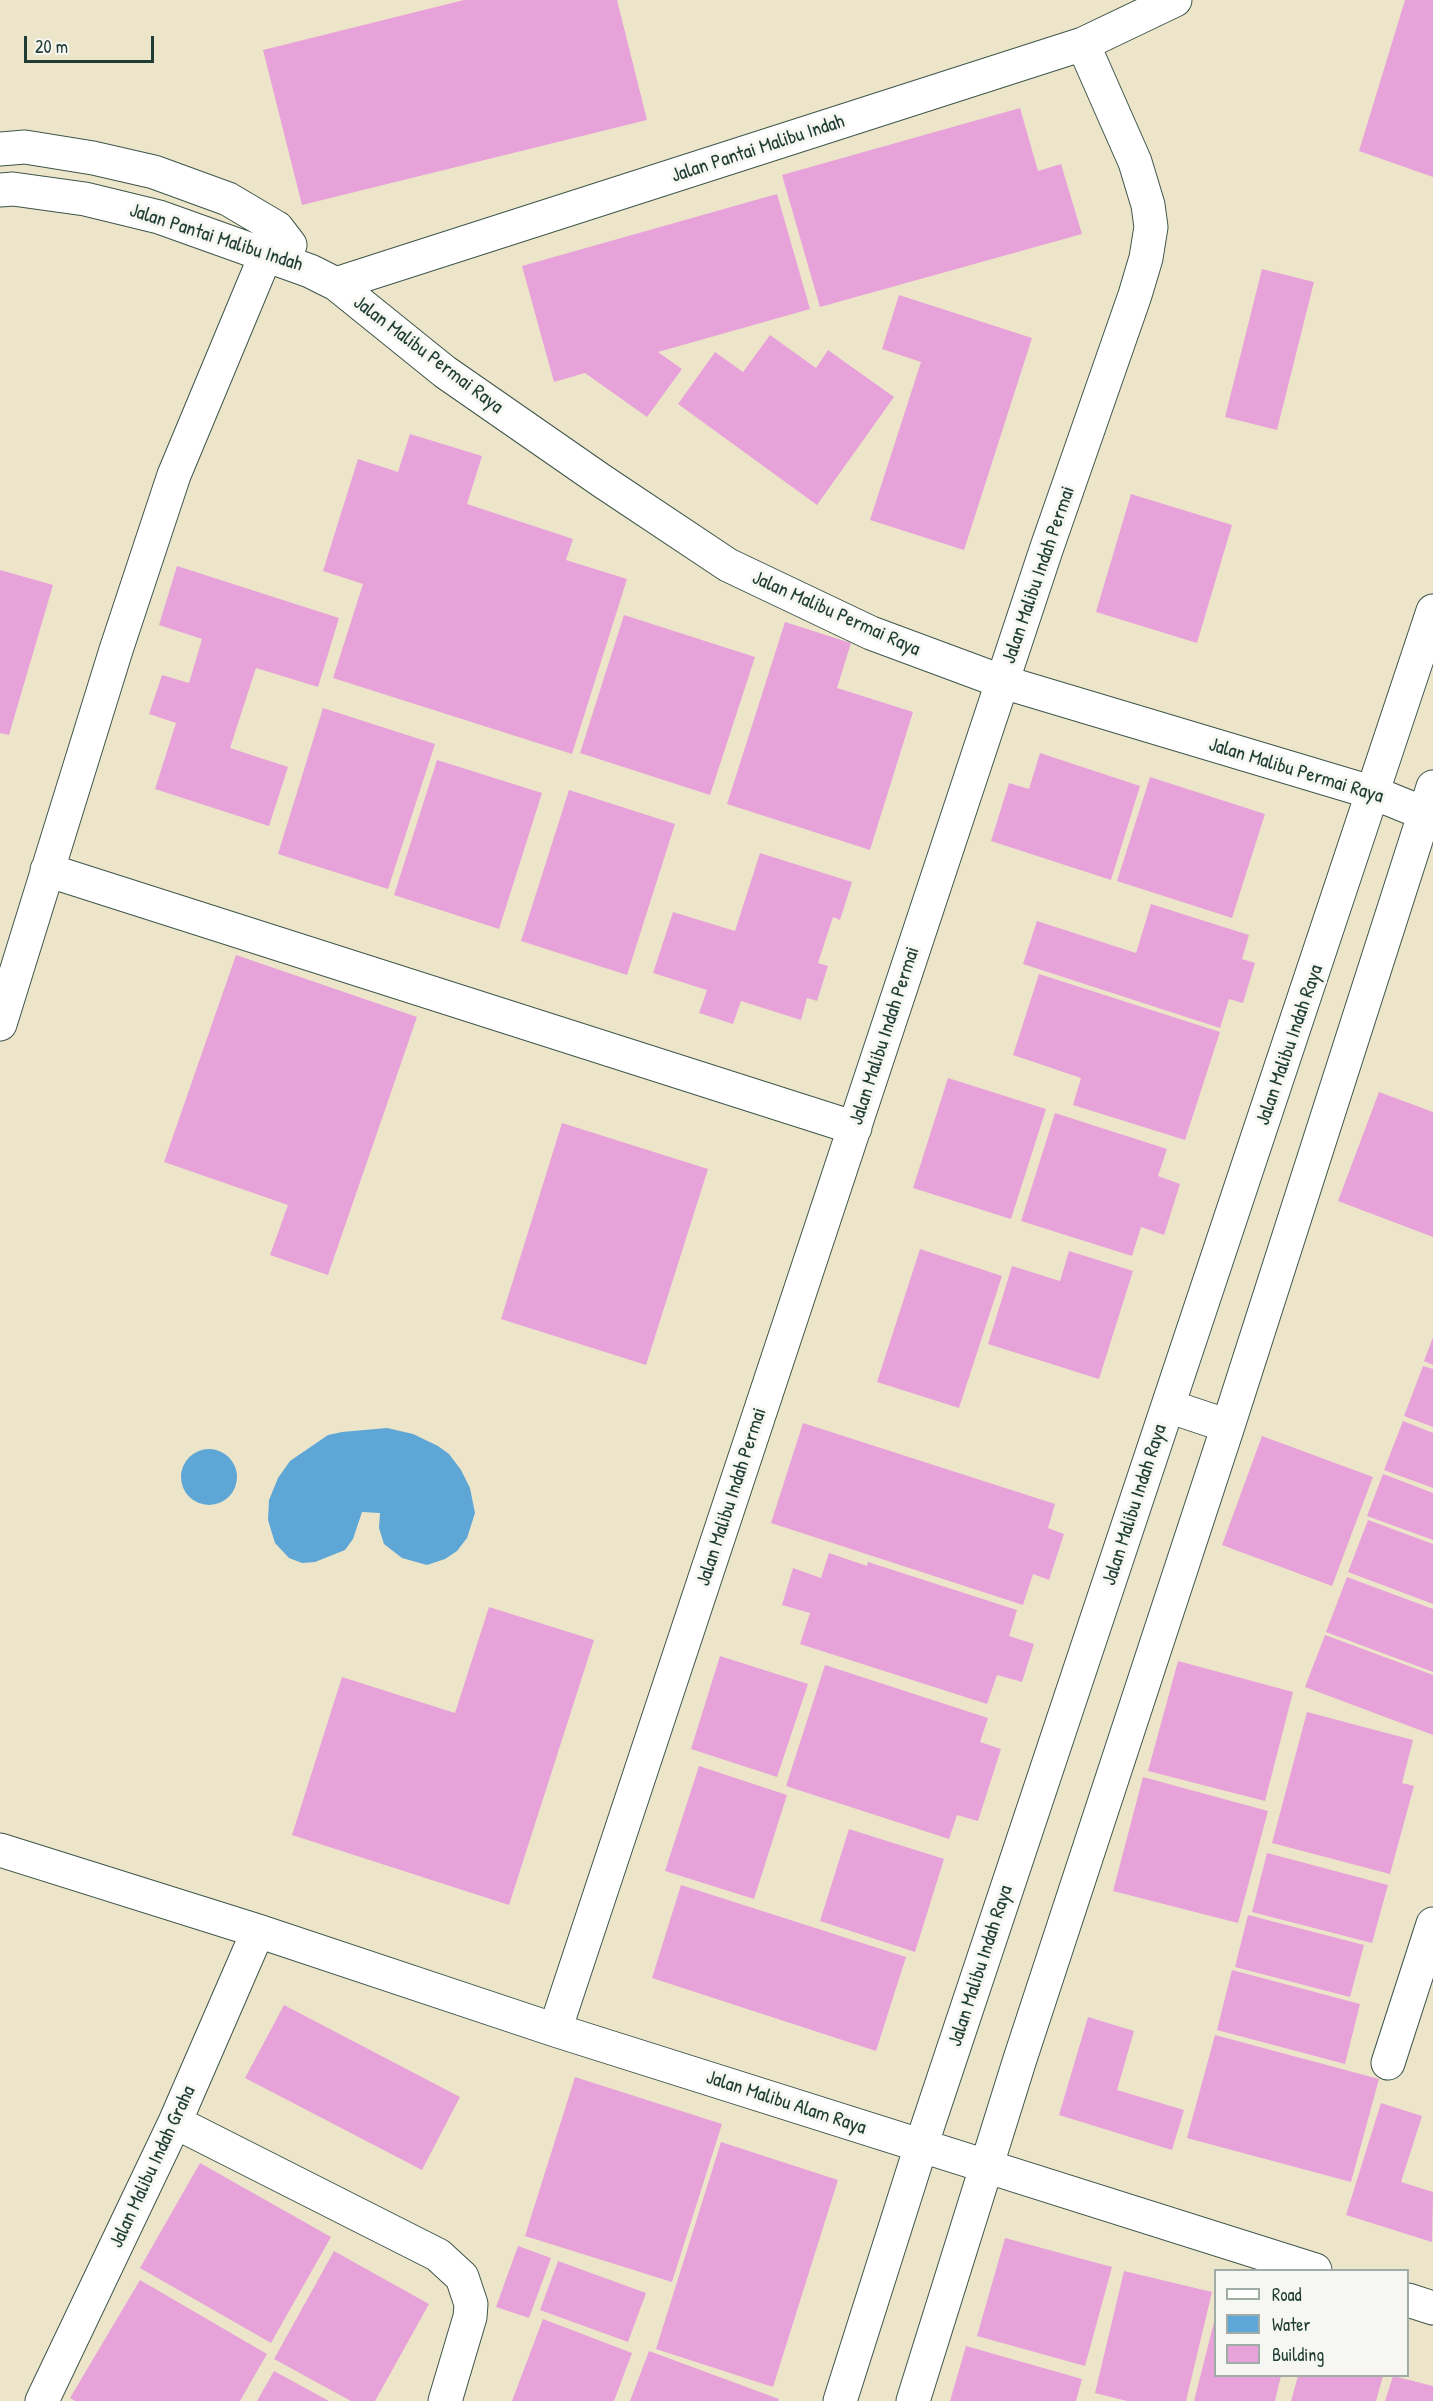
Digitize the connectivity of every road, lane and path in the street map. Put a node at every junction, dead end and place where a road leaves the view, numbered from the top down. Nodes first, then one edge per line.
1 (1175, 0) edge
2 (1083, 44) junction
3 (0, 149) edge
4 (0, 190) edge
5 (272, 242) junction
6 (323, 277) junction
7 (1433, 611) edge
8 (1003, 682) junction
9 (1374, 793) junction
10 (1430, 806) edge
11 (47, 870) junction
12 (0, 1024) edge
13 (855, 1128) junction
14 (1168, 1406) junction
15 (1228, 1426) junction
16 (0, 1851) edge
17 (258, 1931) junction
18 (1432, 1933) edge
19 (555, 2030) junction
20 (1388, 2063) dead end
21 (175, 2122) junction
22 (921, 2146) junction
23 (987, 2166) junction
24 (1309, 2269) edge
25 (1409, 2301) edge
26 (1433, 2308) edge
27 (42, 2401) edge
28 (445, 2401) edge
29 (840, 2401) edge
30 (913, 2401) edge

1 - 2 street, Jalan Pantai Malibu Indah
2 - 6 street, Jalan Pantai Malibu Indah
2 - 8 street, Jalan Malibu Indah Permai
3 - 5 street, Jalan Pantai Malibu Indah
4 - 5 street, Jalan Pantai Malibu Indah
5 - 6 street, Jalan Pantai Malibu Indah
5 - 11 street
6 - 8 street, Jalan Malibu Permai Raya
7 - 9 street, Jalan Malibu Indah Raya
8 - 9 street, Jalan Malibu Permai Raya
8 - 13 street, Jalan Malibu Indah Permai
9 - 10 street, Jalan Malibu Permai Raya
9 - 14 street, Jalan Malibu Indah Raya
10 - 15 street
11 - 12 street
11 - 13 street
13 - 19 street, Jalan Malibu Indah Permai
14 - 15 street
14 - 22 street, Jalan Malibu Indah Raya
15 - 23 street
16 - 17 street, Jalan Malibu Alam Raya
17 - 19 street, Jalan Malibu Alam Raya
17 - 21 street, Jalan Malibu Indah Graha
18 - 20 street
19 - 22 street, Jalan Malibu Alam Raya
21 - 27 street, Jalan Malibu Indah Graha
21 - 28 street
22 - 23 street, Jalan Malibu Alam Raya
22 - 29 street, Jalan Malibu Indah Raya
23 - 24 street, Jalan Malibu Alam Raya
23 - 30 street
25 - 26 street

